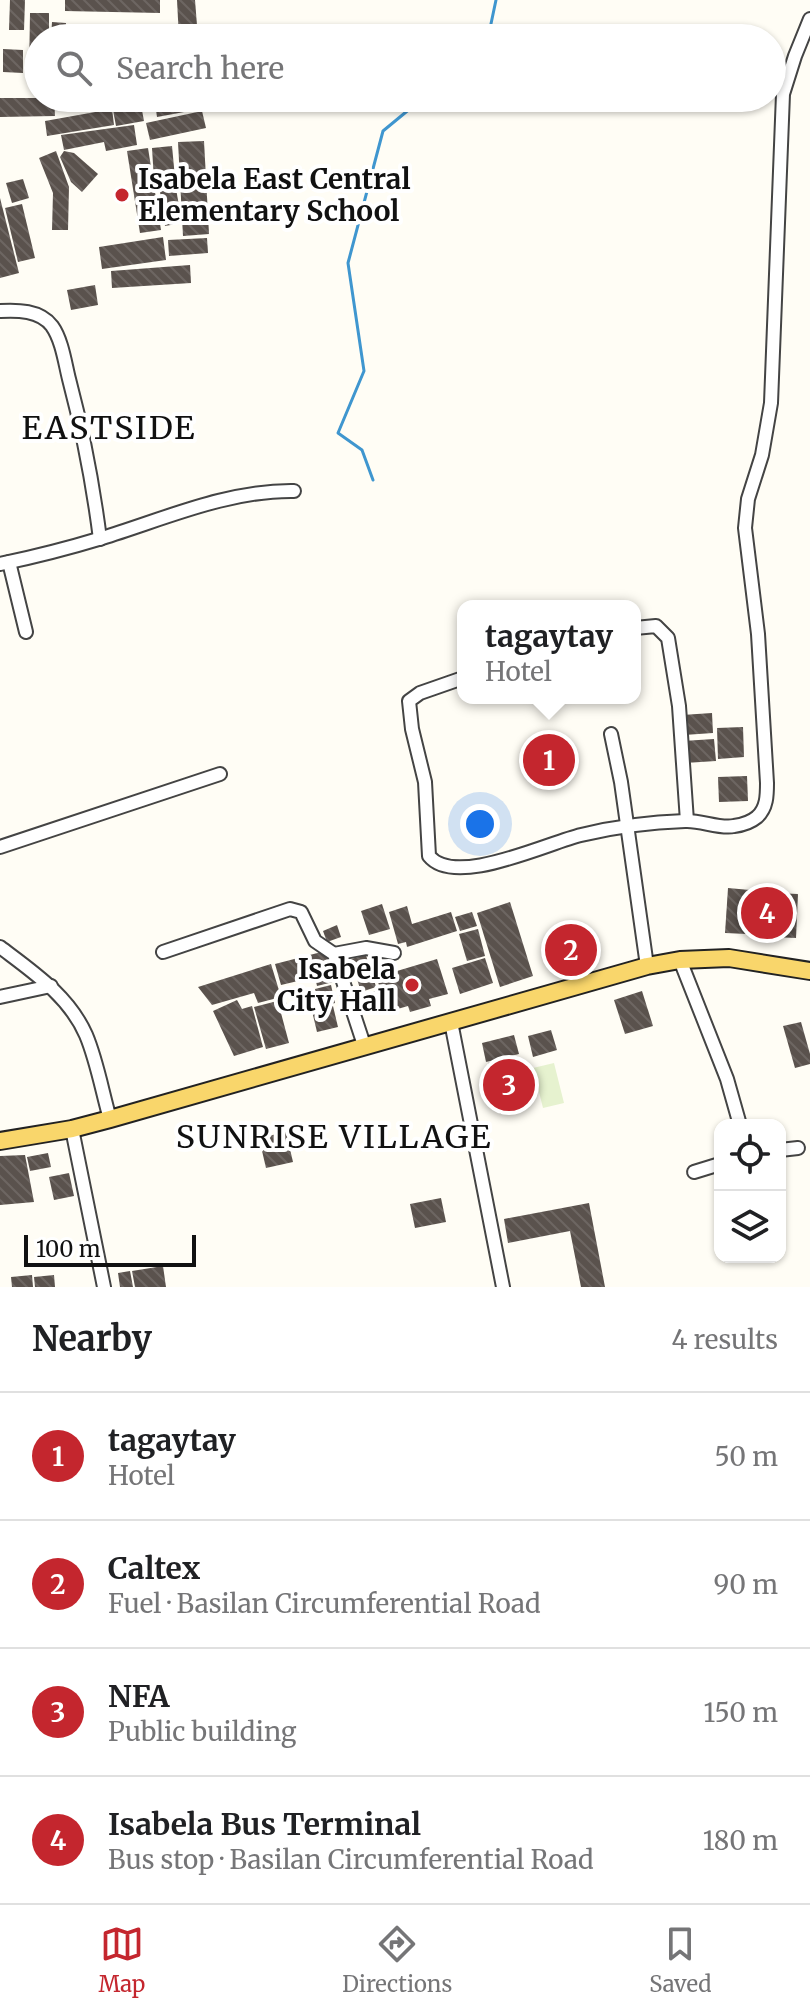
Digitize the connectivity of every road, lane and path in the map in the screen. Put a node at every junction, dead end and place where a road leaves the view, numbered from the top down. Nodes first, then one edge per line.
1 (810, 19) edge
2 (786, 84) edge
3 (782, 112) edge
4 (0, 311) edge
5 (294, 491) dead end
6 (100, 539) junction
7 (4, 563) edge
8 (641, 627) edge
9 (26, 632) dead end
10 (457, 680) edge
11 (611, 734) dead end
12 (220, 774) dead end
13 (687, 821) junction
14 (628, 828) junction
15 (0, 847) edge
16 (0, 947) edge
17 (163, 952) dead end
18 (394, 953) dead end
19 (334, 954) junction
20 (680, 960) junction
21 (647, 966) junction
22 (810, 971) edge
23 (51, 986) junction
24 (0, 997) edge
25 (451, 1022) junction
26 (364, 1045) junction
27 (110, 1119) junction
28 (738, 1119) edge
29 (72, 1129) junction
30 (0, 1141) edge
31 (798, 1148) dead end
32 (786, 1149) edge
33 (714, 1166) edge
34 (694, 1172) dead end
35 (104, 1287) edge
36 (503, 1287) edge

1 - 2 street
3 - 13 street
4 - 6 street
5 - 6 street
6 - 7 street
7 - 9 street
8 - 13 street
10 - 14 street
11 - 14 street
12 - 15 street
13 - 14 street
14 - 21 street
16 - 23 street
17 - 19 street
18 - 19 street
19 - 26 street
20 - 21 main road
20 - 22 main road
20 - 28 street
21 - 25 main road
23 - 24 street
23 - 27 street
25 - 26 main road
25 - 36 street
26 - 27 main road
27 - 29 main road
29 - 30 main road
29 - 35 street
31 - 32 street
33 - 34 street

